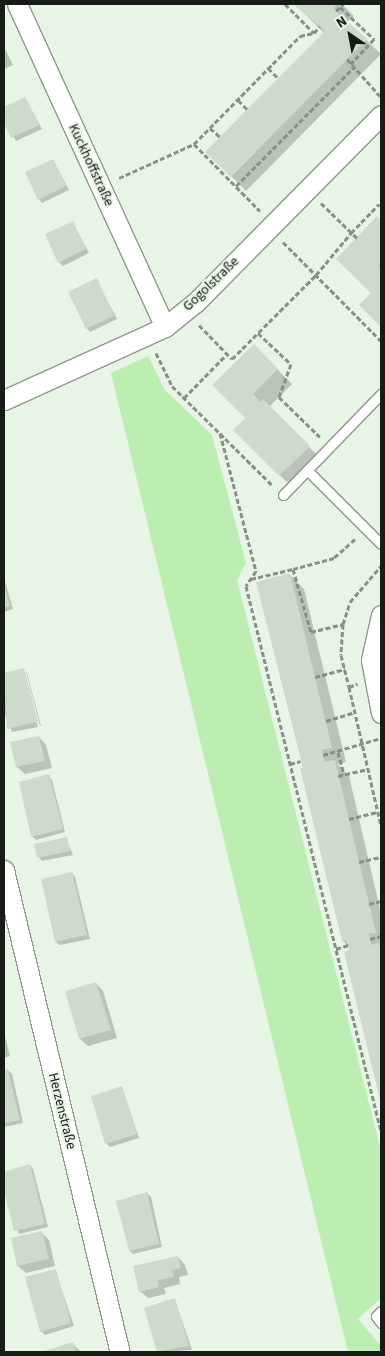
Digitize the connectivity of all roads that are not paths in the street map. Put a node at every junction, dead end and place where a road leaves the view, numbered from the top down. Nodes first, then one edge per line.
1 (17, 4) edge
2 (381, 116) edge
3 (164, 327) junction
4 (381, 394) edge
5 (4, 400) edge
6 (308, 470) junction
7 (283, 495) road end
8 (381, 544) edge
9 (381, 615) edge
10 (381, 713) edge
11 (4, 870) edge
12 (381, 1311) edge
13 (381, 1323) edge
14 (120, 1352) edge

1 - 3 street, Kuckhoffstraße
2 - 3 street, Gogolstraße
3 - 5 street, Gogolstraße
4 - 6 lane
6 - 7 lane
6 - 8 lane
9 - 10 street
11 - 14 street, Herzenstraße
12 - 13 lane

